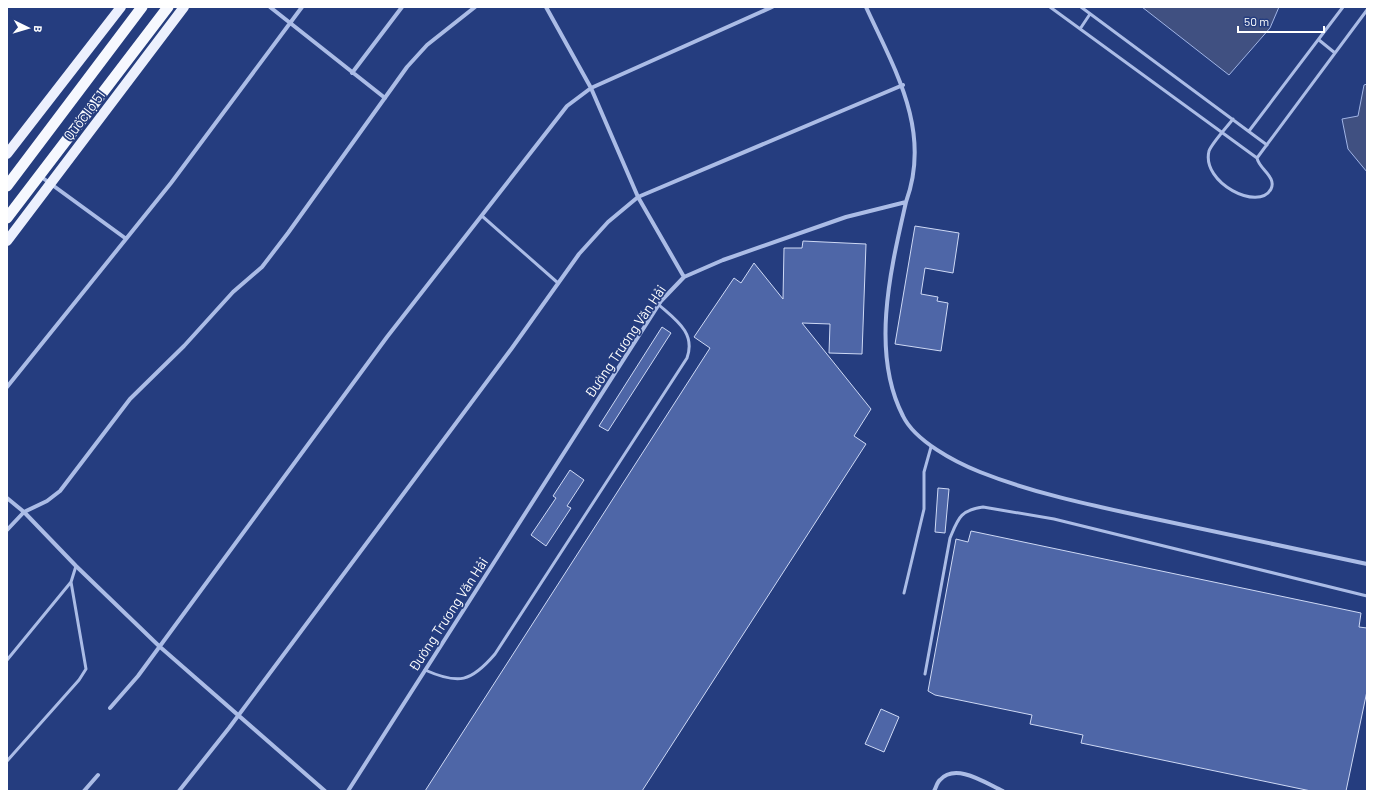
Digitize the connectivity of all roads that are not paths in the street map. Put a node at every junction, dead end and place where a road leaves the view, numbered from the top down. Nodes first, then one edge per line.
1 (121, 7) edge
2 (142, 7) edge
3 (168, 7) edge
4 (184, 7) edge
5 (270, 7) edge
6 (302, 7) edge
7 (402, 7) edge
8 (475, 7) edge
9 (546, 7) edge
10 (772, 7) edge
11 (866, 7) edge
12 (1050, 7) edge
13 (1081, 7) edge
14 (1343, 7) edge
15 (1367, 10) edge
16 (1090, 14) junction
17 (290, 23) junction
18 (1080, 29) junction
19 (1319, 40) junction
20 (1335, 53) junction
21 (352, 73) junction
22 (903, 85) junction
23 (591, 88) junction
24 (385, 98) junction
25 (1233, 119) junction
26 (1249, 131) junction
27 (1222, 133) junction
28 (1267, 145) junction
29 (7, 154) edge
30 (1257, 158) junction
31 (39, 176) junction
32 (8, 183) edge
33 (50, 184) junction
34 (638, 197) junction
35 (906, 202) junction
36 (482, 216) junction
37 (7, 218) edge
38 (125, 238) junction
39 (7, 241) edge
40 (684, 278) junction
41 (558, 283) junction
42 (659, 304) junction
43 (7, 387) edge
44 (931, 446) junction
45 (7, 498) edge
46 (24, 512) junction
47 (7, 530) edge
48 (1367, 564) edge
49 (76, 566) junction
50 (71, 582) junction
51 (904, 593) dead end
52 (1367, 596) edge
53 (160, 646) junction
54 (7, 660) edge
55 (425, 670) junction
56 (925, 674) dead end
57 (110, 708) dead end
58 (238, 716) junction
59 (7, 761) edge
60 (98, 775) dead end
61 (84, 791) edge
62 (180, 791) edge
63 (325, 791) edge
64 (348, 791) edge
65 (934, 791) edge
66 (1003, 791) edge

1 - 29 main road
2 - 32 highway, Quốc lộ 51
3 - 31 highway, Quốc lộ 51
4 - 33 main road, Quốc lộ 51
5 - 17 street
6 - 17 street
7 - 21 street
8 - 24 street
9 - 23 street
10 - 23 street
11 - 22 street
12 - 18 lane
13 - 16 lane
14 - 19 lane
15 - 20 lane
16 - 18 lane
16 - 25 lane
17 - 21 street
17 - 38 street
18 - 27 lane
19 - 20 lane
19 - 26 lane
20 - 28 lane
21 - 24 street
22 - 34 street
22 - 35 street
23 - 34 street
23 - 36 street
24 - 46 street
25 - 26 lane
25 - 27 lane
26 - 28 lane
27 - 30 lane
27 - 30 lane
28 - 30 lane
31 - 33 street
31 - 37 highway, Quốc lộ 51
33 - 38 street
33 - 39 main road, Quốc lộ 51
34 - 40 street
34 - 41 street
35 - 40 street, Đường Trương Văn Hải
35 - 44 street
36 - 41 lane
36 - 53 street
38 - 43 street
40 - 42 street, Đường Trương Văn Hải
41 - 58 street
42 - 55 street, Đường Trương Văn Hải
42 - 55 lane
44 - 48 street
44 - 51 lane
45 - 46 street
46 - 47 street
46 - 49 street
49 - 50 lane
49 - 53 street
50 - 54 lane
50 - 59 lane
52 - 56 lane
53 - 57 street
53 - 58 street
55 - 64 street, Đường Trương Văn Hải
58 - 62 street
58 - 63 street
60 - 61 street
65 - 66 street

